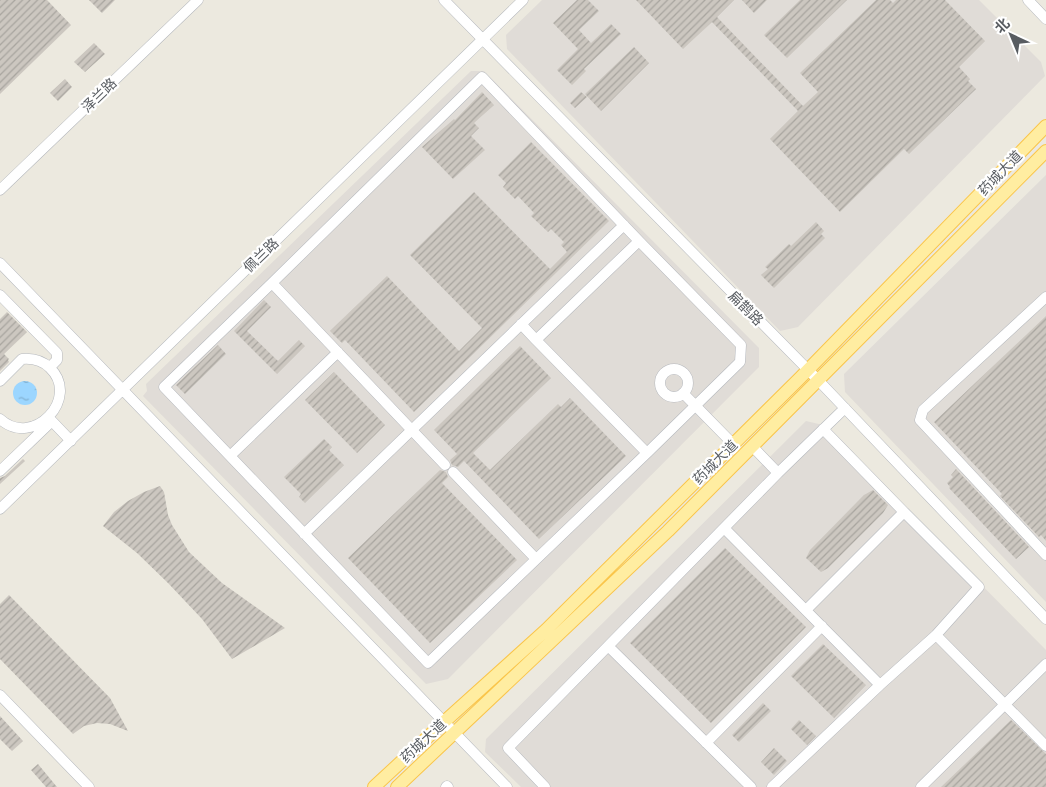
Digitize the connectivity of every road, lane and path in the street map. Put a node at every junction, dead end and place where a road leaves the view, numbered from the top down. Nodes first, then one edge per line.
1 (198, 0) edge
2 (444, 0) edge
3 (523, 0) edge
4 (1028, 0) edge
5 (1046, 19) edge
6 (482, 40) junction
7 (1046, 126) edge
8 (1046, 151) edge
9 (0, 190) edge
10 (624, 225) junction
11 (639, 240) junction
12 (0, 263) edge
13 (272, 283) junction
14 (0, 295) edge
15 (1046, 297) edge
16 (521, 324) junction
17 (536, 340) junction
18 (338, 352) junction
19 (50, 368) junction
20 (807, 370) junction
21 (0, 380) edge
22 (818, 380) junction
23 (122, 390) junction
24 (683, 392) dead end
25 (695, 405) junction
26 (845, 408) junction
27 (0, 419) edge
28 (50, 419) junction
29 (823, 429) junction
30 (412, 430) junction
31 (71, 441) junction
32 (733, 444) junction
33 (752, 446) junction
34 (647, 453) junction
35 (230, 456) junction
36 (2, 465) edge
37 (778, 473) junction
38 (0, 509) edge
39 (904, 512) junction
40 (724, 528) junction
41 (304, 534) junction
42 (1046, 555) edge
43 (536, 559) junction
44 (806, 610) junction
45 (1046, 619) edge
46 (822, 626) junction
47 (936, 635) junction
48 (608, 646) junction
49 (1046, 664) edge
50 (880, 685) junction
51 (0, 695) edge
52 (1005, 704) junction
53 (444, 722) junction
54 (454, 733) junction
55 (706, 743) junction
56 (1046, 746) edge
57 (89, 787) edge
58 (374, 787) edge
59 (397, 787) edge
60 (507, 787) edge
61 (546, 787) edge
62 (751, 787) edge
63 (772, 787) edge
64 (921, 787) edge

1 - 9 street, 泽兰路
2 - 6 street, 扁鹊路
3 - 6 street, 佩兰路
4 - 5 street
6 - 20 street, 扁鹊路
6 - 23 street, 佩兰路
7 - 20 main road, 药城大道
8 - 22 main road, 药城大道
10 - 11 street
10 - 13 street
10 - 16 street
11 - 17 street
11 - 25 street
12 - 23 street
13 - 18 street
13 - 35 street
14 - 19 street
15 - 42 street
16 - 17 street
16 - 30 street
17 - 34 street
18 - 30 street
18 - 35 street
19 - 21 street
19 - 28 street
20 - 22 street, 扁鹊路
20 - 32 main road, 药城大道
22 - 26 street, 扁鹊路
22 - 33 main road, 药城大道
23 - 31 street, 佩兰路
23 - 53 street
24 - 25 street
25 - 32 street
25 - 34 street
26 - 29 street
26 - 45 street, 扁鹊路
27 - 28 street
28 - 31 street
28 - 36 street
29 - 37 street
29 - 39 street
30 - 41 street
30 - 43 street
31 - 38 street, 佩兰路
32 - 53 main road, 药城大道
33 - 37 street
33 - 54 main road, 药城大道
34 - 43 street
35 - 41 street
37 - 40 street
39 - 44 street
39 - 47 street
40 - 44 street
40 - 48 street
41 - 43 street
44 - 46 street
46 - 50 street
46 - 55 street
47 - 50 street
47 - 52 street
48 - 55 street
48 - 61 street
49 - 52 street
50 - 63 street
51 - 57 street
52 - 56 street
52 - 64 street
53 - 54 street
53 - 58 main road, 药城大道
54 - 59 main road, 药城大道
54 - 60 street
55 - 62 street

